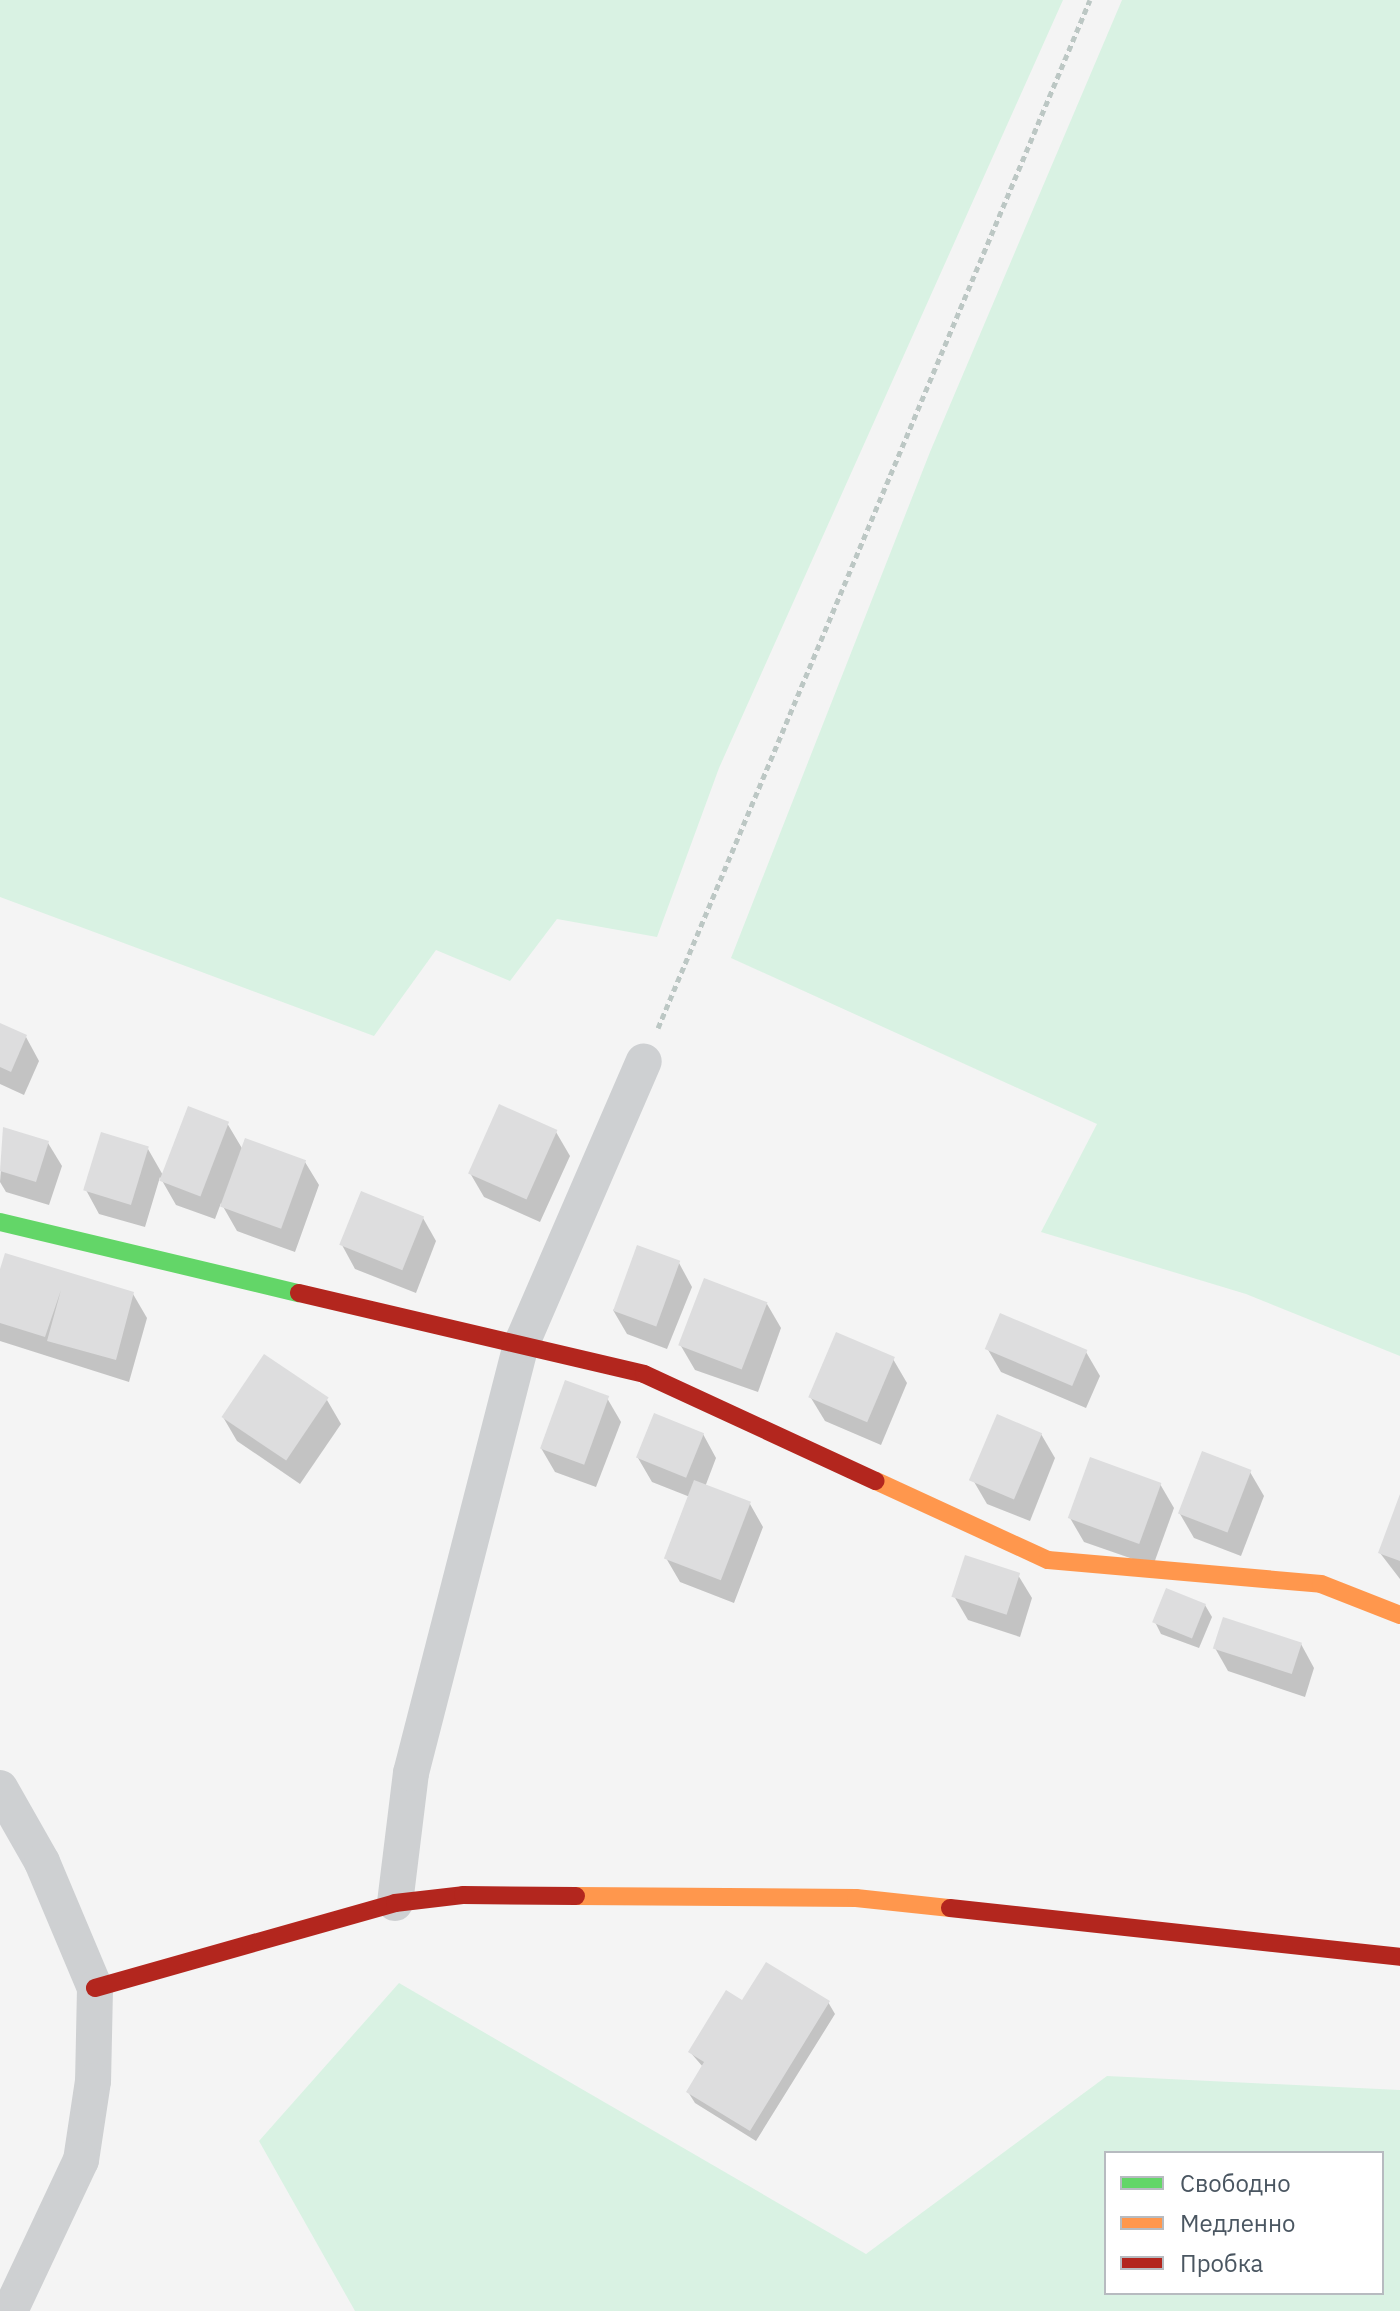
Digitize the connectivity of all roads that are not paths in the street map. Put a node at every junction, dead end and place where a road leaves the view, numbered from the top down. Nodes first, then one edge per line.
1 (644, 1061) road end
2 (0, 1222) edge
3 (521, 1345) junction
4 (1400, 1615) edge
5 (0, 1788) edge
6 (395, 1903) junction
7 (1400, 1957) edge
8 (95, 1988) junction
9 (10, 2311) edge

1 - 3 street
2 - 3 street
3 - 4 street
3 - 6 street
5 - 8 street
6 - 7 street
6 - 8 street
8 - 9 street

